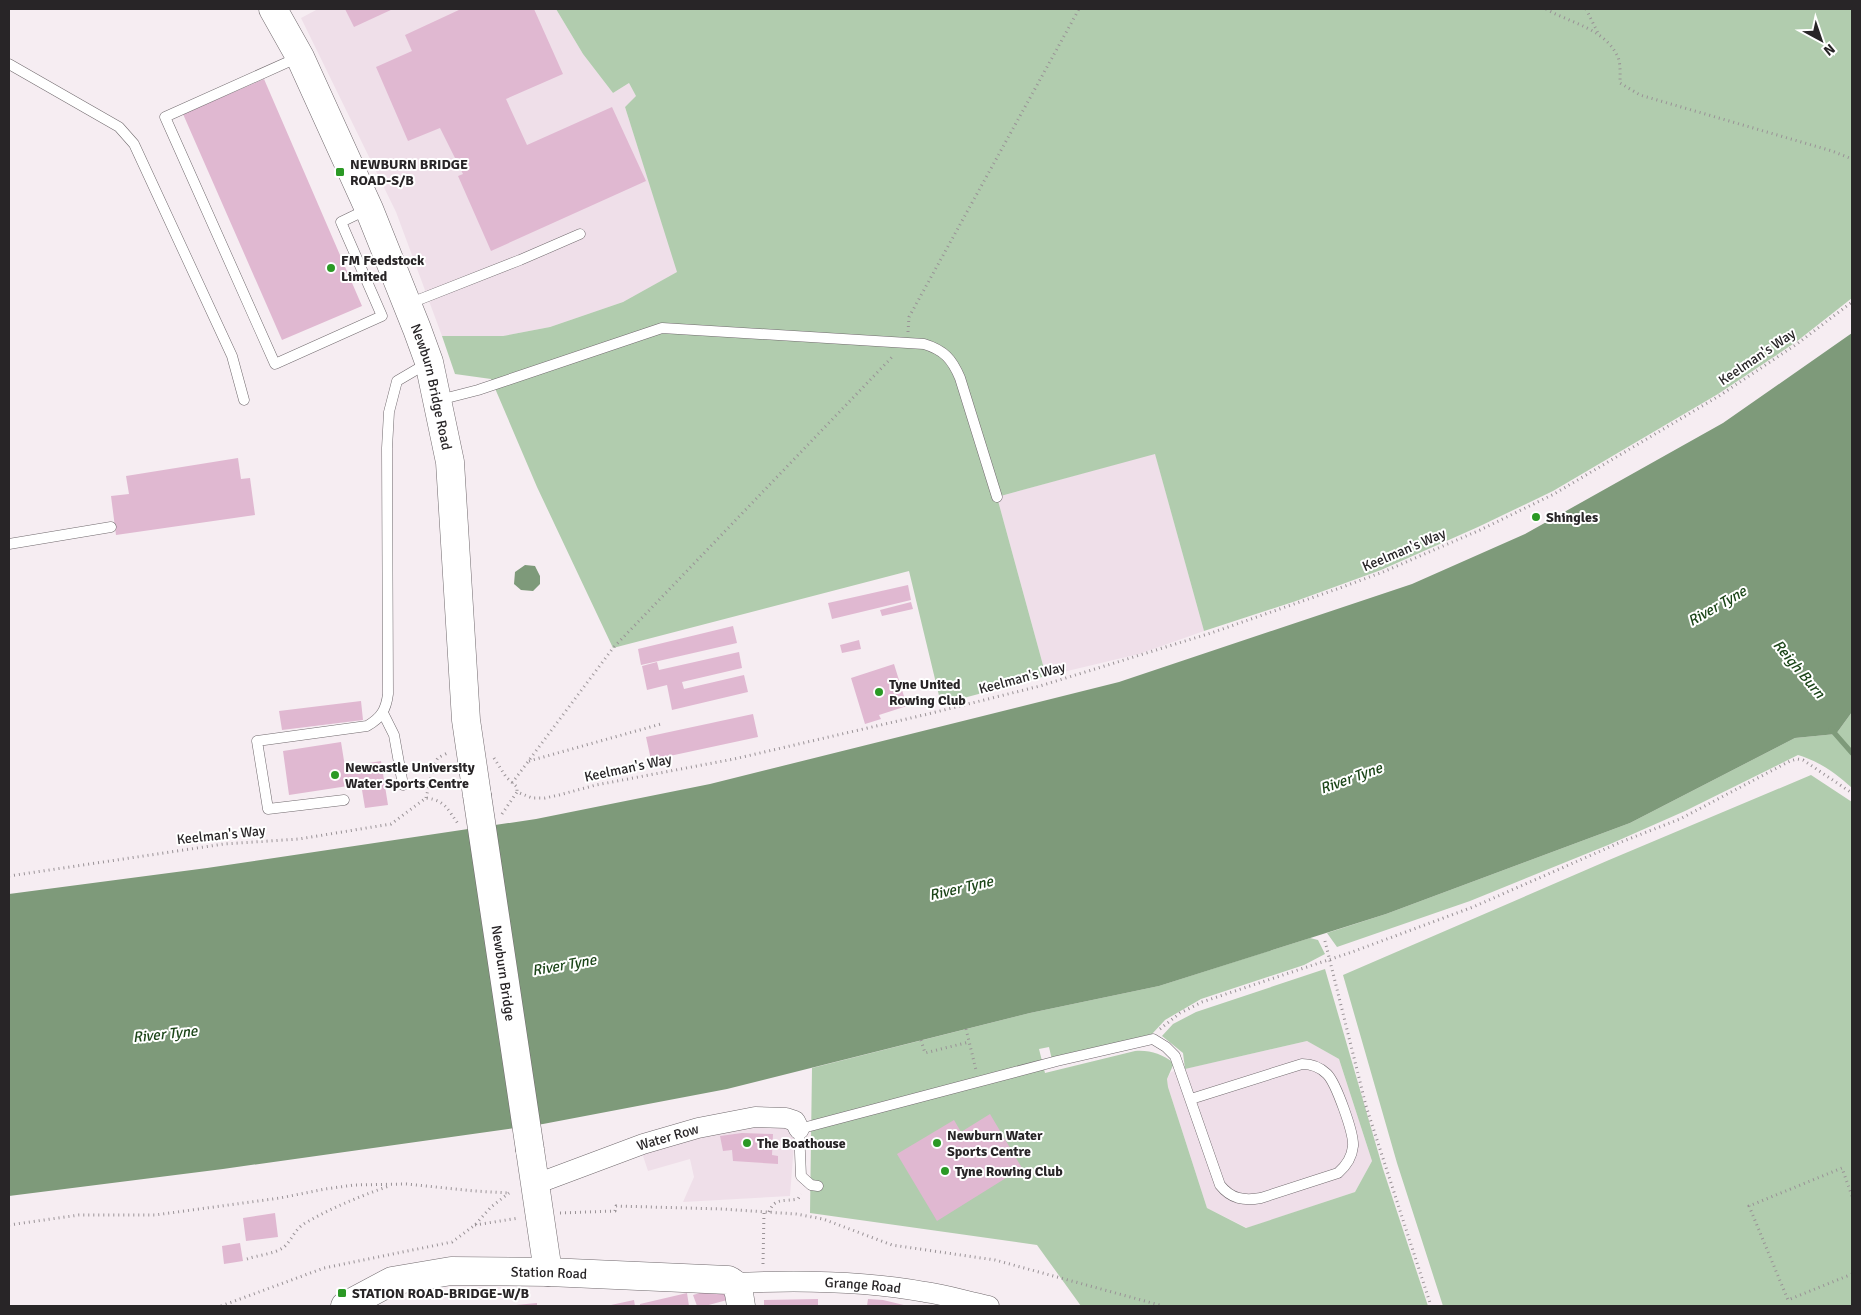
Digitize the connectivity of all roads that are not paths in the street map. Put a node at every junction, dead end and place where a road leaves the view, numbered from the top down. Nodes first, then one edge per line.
1 (281, 11) edge
2 (300, 57) junction
3 (9, 64) edge
4 (369, 209) junction
5 (580, 234) dead end
6 (407, 304) junction
7 (429, 362) junction
8 (244, 400) dead end
9 (436, 401) junction
10 (997, 497) dead end
11 (111, 527) dead end
12 (9, 544) edge
13 (383, 713) junction
14 (403, 786) dead end
15 (477, 795) joint
16 (344, 800) dead end
17 (1191, 1099) junction
18 (799, 1129) junction
19 (536, 1184) junction
20 (818, 1186) dead end
21 (548, 1272) junction
22 (738, 1295) edge
23 (968, 1304) edge
24 (345, 1306) edge
25 (989, 1306) edge

1 - 2 street, Newburn Bridge Road
2 - 4 street, Newburn Bridge Road
2 - 4 lane
3 - 8 lane
4 - 6 street, Newburn Bridge Road
5 - 6 lane
6 - 7 street, Newburn Bridge Road
7 - 9 street, Newburn Bridge Road
7 - 13 lane
9 - 10 lane
9 - 15 street, Newburn Bridge Road
11 - 12 lane
13 - 14 lane
13 - 16 lane
15 - 19 street, Newburn Bridge, bridge
17 - 17 lane
17 - 18 lane
18 - 19 street, Water Row
18 - 20 lane
19 - 21 street
21 - 22 street, Station Road
21 - 24 street, Station Road
22 - 23 street, Grange Road
23 - 25 street, Grange Road

